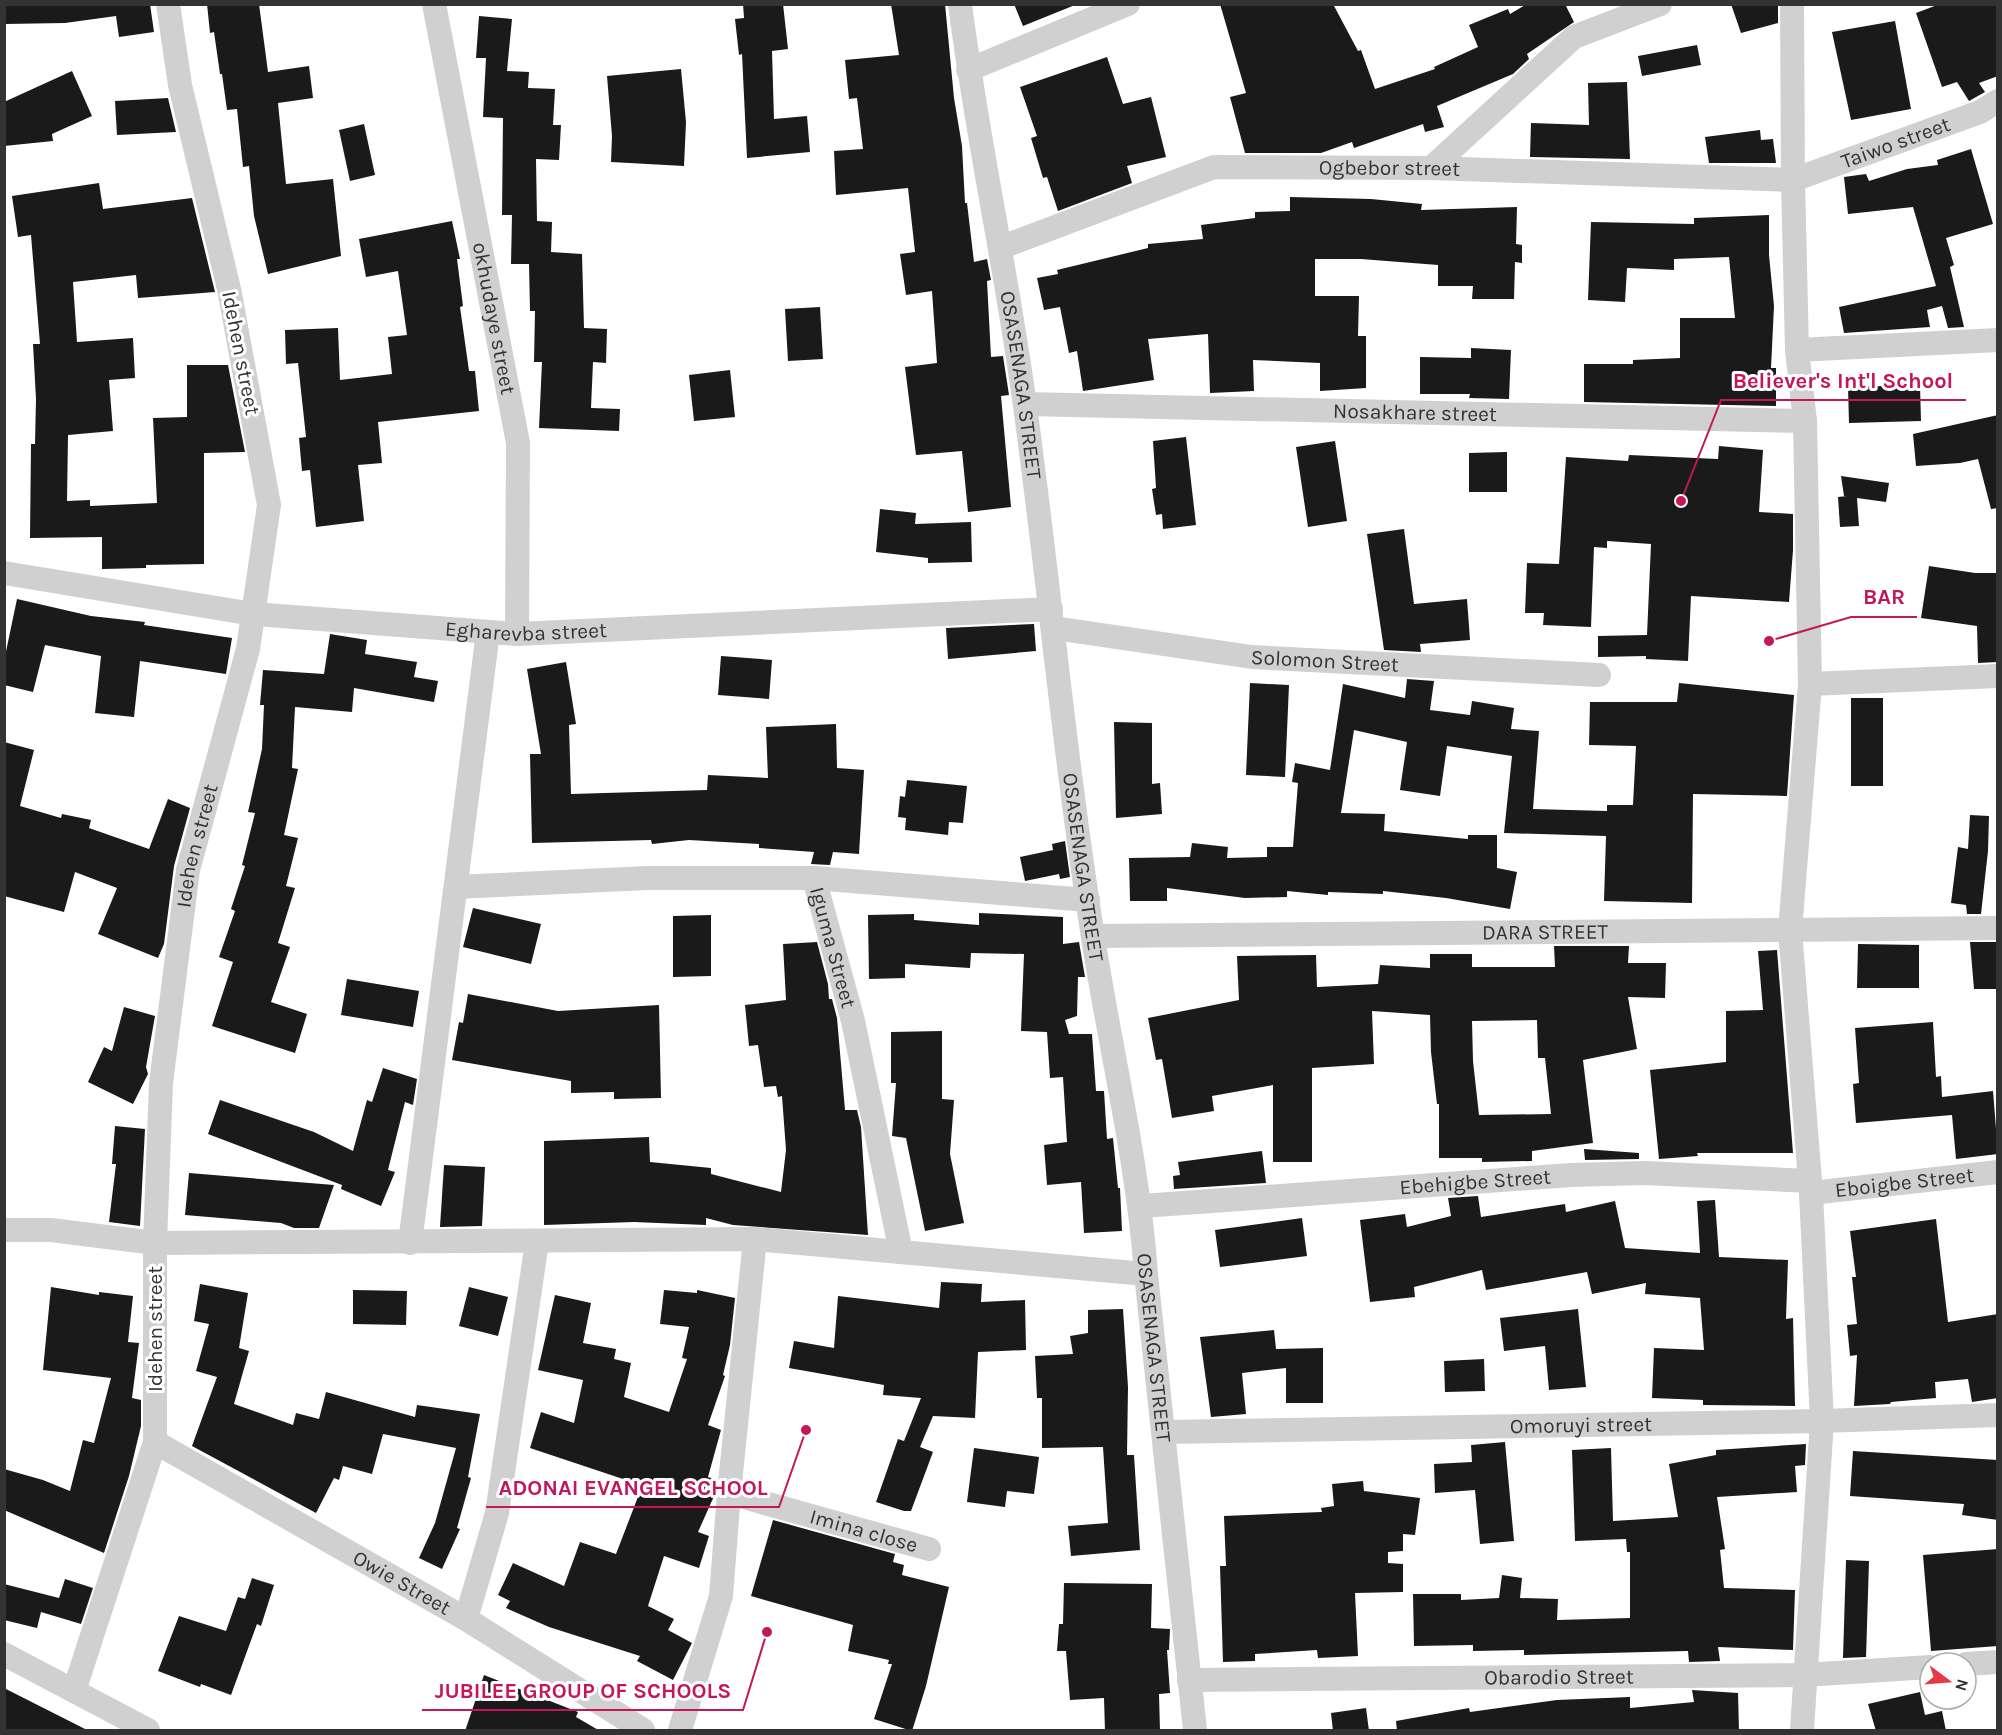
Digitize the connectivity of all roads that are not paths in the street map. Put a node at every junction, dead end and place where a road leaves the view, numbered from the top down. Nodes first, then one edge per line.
1 (168, 4) edge
2 (434, 4) edge
3 (960, 4) edge
4 (1128, 4) edge
5 (1660, 4) edge
6 (1792, 4) edge
7 (968, 70) junction
8 (1998, 101) edge
9 (1431, 168) junction
10 (1792, 180) junction
11 (1002, 247) junction
12 (1998, 340) edge
13 (1797, 350) junction
14 (1025, 404) junction
15 (1805, 421) junction
16 (4, 573) edge
17 (253, 614) junction
18 (1052, 619) junction
19 (488, 632) junction
20 (517, 634) junction
21 (1599, 675) dead end
22 (1998, 676) edge
23 (1810, 684) junction
24 (814, 878) junction
25 (456, 887) junction
26 (1088, 900) junction
27 (1998, 928) edge
28 (1790, 930) junction
29 (1093, 936) junction
30 (1998, 1172) edge
31 (1811, 1187) junction
32 (1142, 1206) junction
33 (4, 1230) edge
34 (755, 1239) junction
35 (537, 1242) junction
36 (155, 1243) junction
37 (410, 1243) junction
38 (901, 1252) junction
39 (1146, 1274) junction
40 (1998, 1415) edge
41 (1822, 1421) junction
42 (1165, 1432) junction
43 (155, 1442) junction
44 (729, 1493) junction
45 (929, 1549) dead end
46 (466, 1619) junction
47 (4, 1654) edge
48 (1998, 1662) edge
49 (1978, 1663) edge
50 (1918, 1667) edge
51 (1804, 1675) junction
52 (1189, 1680) junction
53 (74, 1691) junction
54 (148, 1731) edge
55 (643, 1731) edge
56 (680, 1731) edge
57 (1195, 1731) edge
58 (1802, 1731) edge

1 - 17 street, Idehen street
2 - 20 street, okhudaye street
3 - 7 street, OSASENAGA STREET
4 - 7 street
5 - 9 street
6 - 10 street
7 - 11 street, OSASENAGA STREET
8 - 10 street, Taiwo street
9 - 10 street, Ogbebor street
9 - 11 street, Ogbebor street
10 - 13 street
11 - 14 street, OSASENAGA STREET
12 - 13 street
13 - 15 street
14 - 15 street, Nosakhare street
14 - 18 street, OSASENAGA STREET
15 - 23 street
16 - 17 street, Egharevba street
17 - 19 street, Egharevba street
17 - 36 street, Idehen street
18 - 20 street, Egharevba street
18 - 21 street, Solomon Street
18 - 26 street, OSASENAGA STREET
19 - 20 street, Egharevba street
19 - 25 street
22 - 23 street
23 - 28 street
24 - 25 street
24 - 26 street, Iguma Street
24 - 38 street, Iguma Street
25 - 37 street
26 - 29 street, OSASENAGA STREET
27 - 28 street, DARA STREET
28 - 29 street, DARA STREET
28 - 31 street
29 - 32 street, OSASENAGA STREET
30 - 31 street, Eboigbe Street
31 - 32 street, Ebehigbe Street
31 - 41 street
32 - 39 street, OSASENAGA STREET
33 - 36 street
34 - 35 street
34 - 38 street
34 - 44 street
35 - 37 street
35 - 46 street
36 - 37 street
36 - 43 street, Idehen street
38 - 39 street
39 - 42 street, OSASENAGA STREET
40 - 41 street, Omoruyi street
41 - 42 street, Omoruyi street
41 - 51 street
42 - 52 street, OSASENAGA STREET
43 - 46 street, Owie Street
43 - 53 street, Idehen street
44 - 45 street, Imina close
44 - 56 street
46 - 55 street, Owie Street
47 - 53 street
48 - 49 street
50 - 51 street, Obarodio Street
51 - 52 street, Obarodio Street
51 - 58 street
52 - 57 street, OSASENAGA STREET
53 - 54 street

